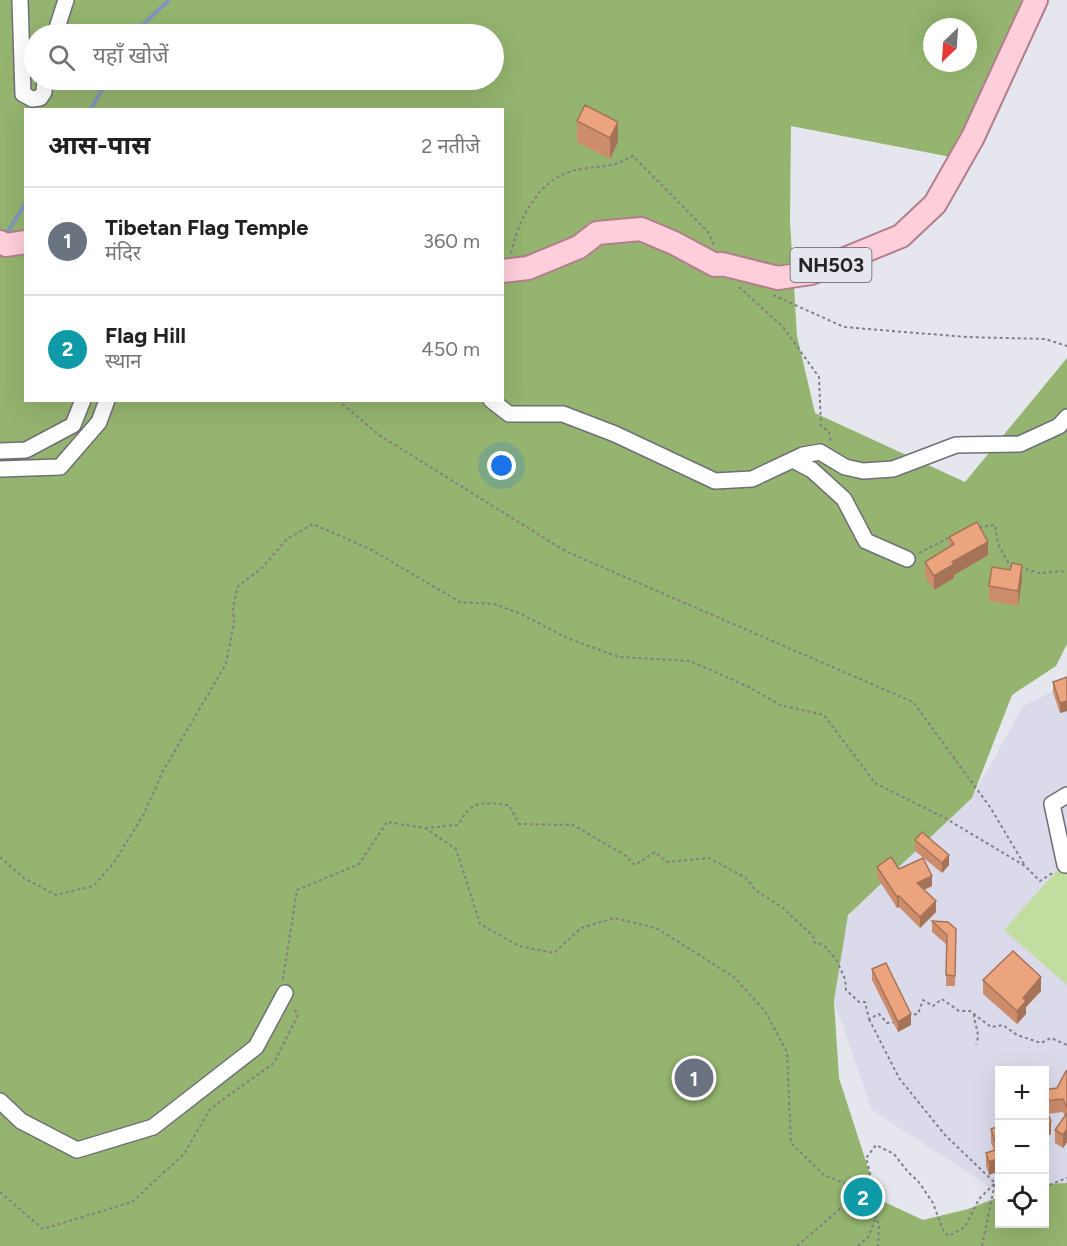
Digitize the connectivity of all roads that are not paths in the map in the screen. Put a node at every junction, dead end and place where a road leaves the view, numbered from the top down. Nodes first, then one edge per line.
1 (20, 0) edge
2 (66, 0) edge
3 (1036, 0) edge
4 (58, 24) edge
5 (44, 90) edge
6 (505, 270) edge
7 (82, 402) edge
8 (106, 402) edge
9 (493, 402) edge
10 (1067, 417) edge
11 (0, 452) edge
12 (793, 460) junction
13 (0, 469) edge
14 (907, 559) road end
15 (1067, 795) edge
16 (1065, 865) road end
17 (285, 993) road end
18 (0, 1101) edge

1 - 5 street
2 - 4 street
3 - 6 main road, NH503
7 - 11 street
8 - 13 street
9 - 12 street
10 - 12 street
12 - 14 street
15 - 16 street
17 - 18 street

